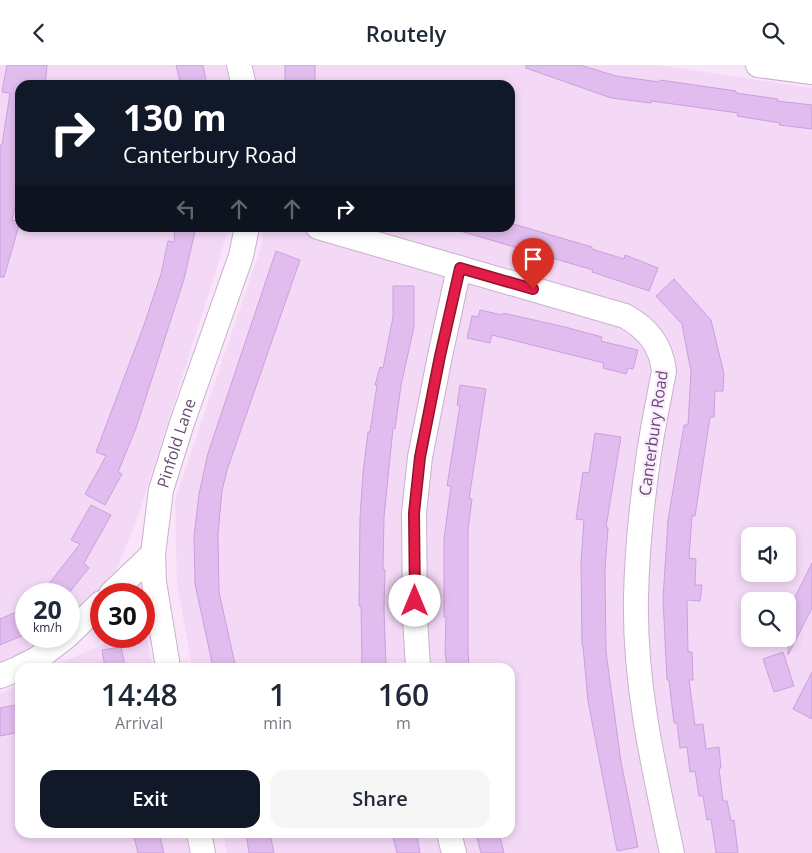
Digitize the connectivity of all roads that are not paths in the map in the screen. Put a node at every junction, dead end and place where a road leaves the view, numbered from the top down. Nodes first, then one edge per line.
1 (239, 65) edge
2 (758, 65) edge
3 (812, 73) edge
4 (243, 80) edge
5 (246, 232) edge
6 (335, 232) edge
7 (460, 268) junction
8 (153, 554) junction
9 (123, 583) edge
10 (90, 614) edge
11 (80, 623) edge
12 (51, 648) edge
13 (29, 663) edge
14 (167, 663) edge
15 (418, 663) edge
16 (15, 670) edge
17 (0, 676) edge
18 (200, 838) edge
19 (450, 838) edge
20 (203, 853) edge
21 (454, 853) edge
22 (672, 853) edge

1 - 4 street
2 - 3 street
5 - 8 street, Pinfold Lane
6 - 7 street, Canterbury Road
7 - 15 street
7 - 22 street, Canterbury Road
8 - 9 street
8 - 14 street, Pinfold Lane
10 - 11 street
12 - 13 street
16 - 17 street
18 - 20 street
19 - 21 street

